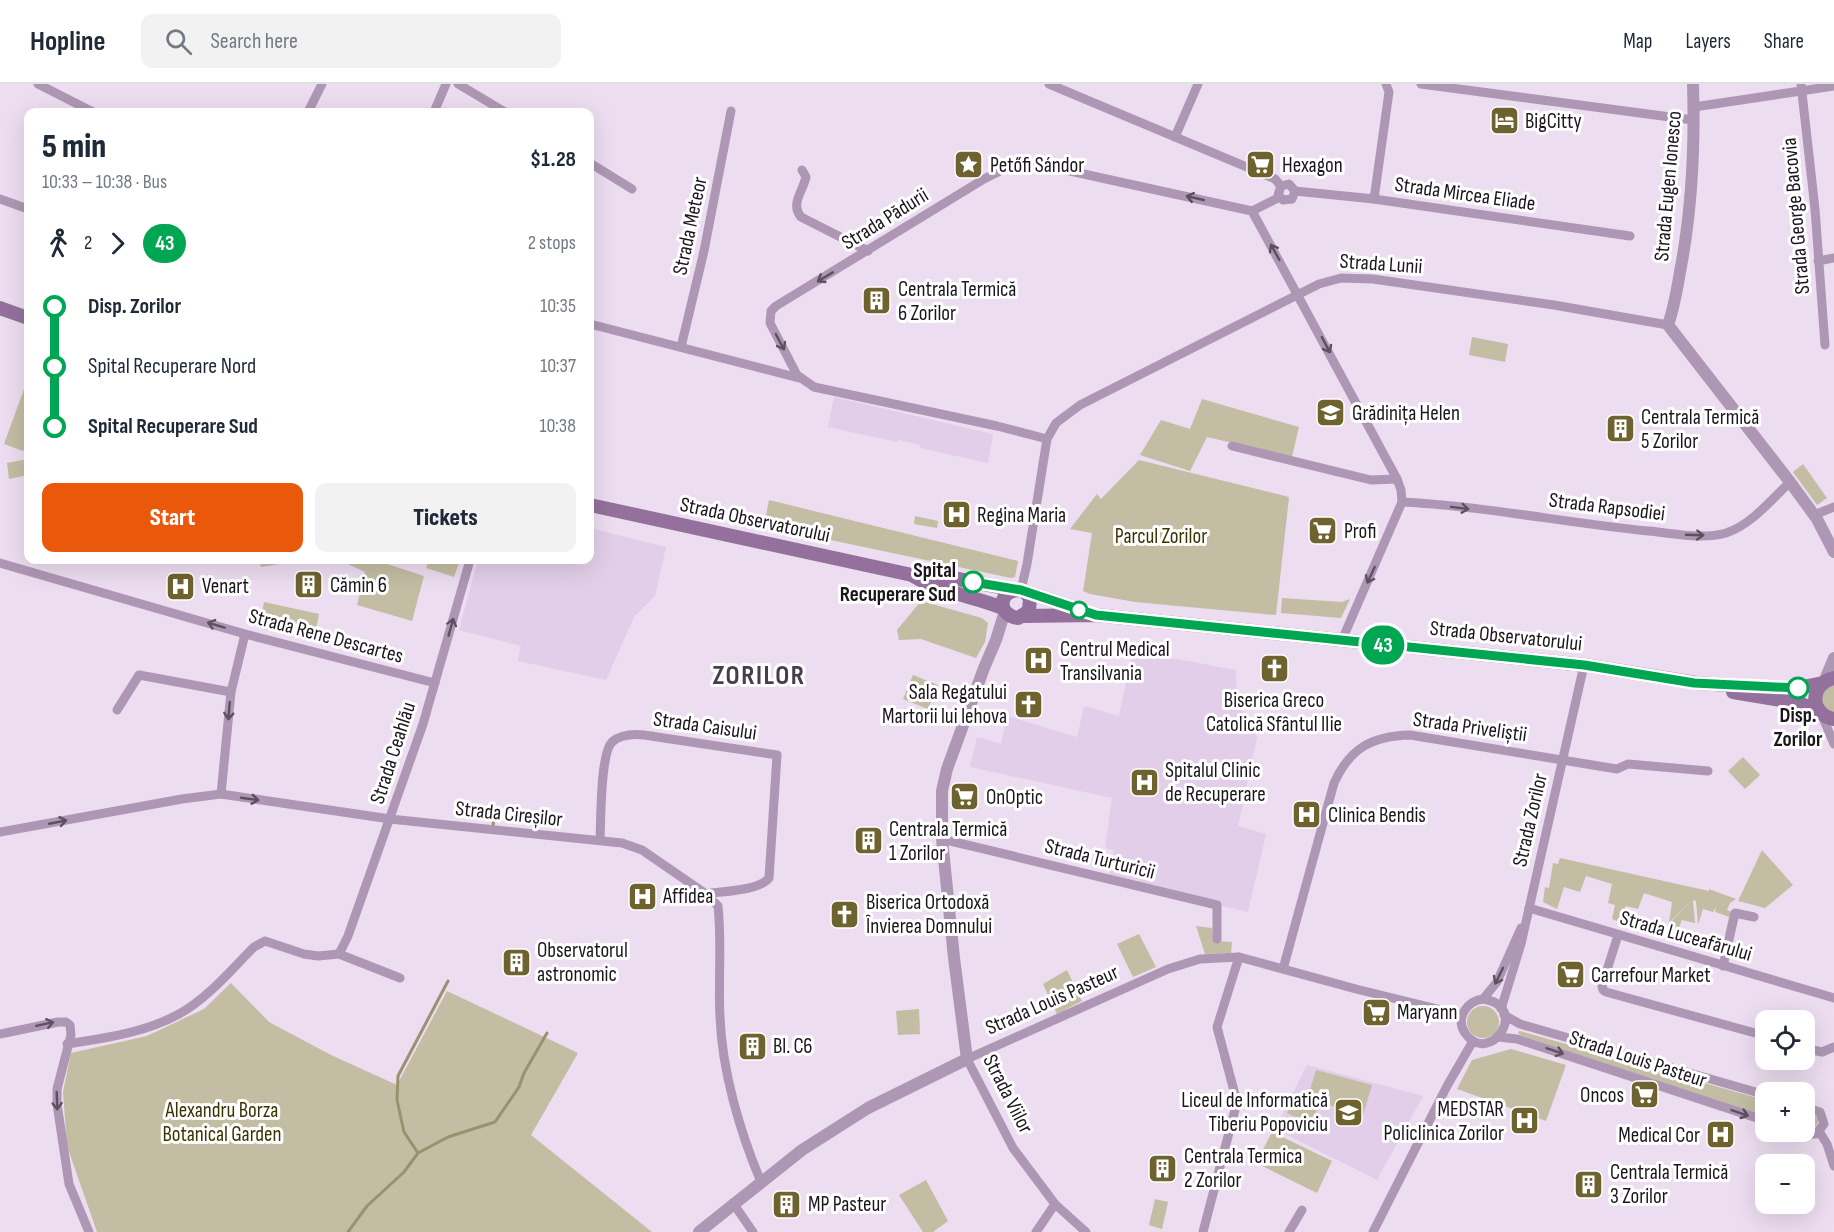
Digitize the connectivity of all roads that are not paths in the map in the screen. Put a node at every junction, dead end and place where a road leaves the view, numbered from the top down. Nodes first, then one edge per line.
1 (38, 84) edge
2 (322, 84) edge
3 (446, 84) edge
4 (458, 84) edge
5 (1049, 84) edge
6 (1198, 84) edge
7 (1386, 84) edge
8 (1421, 84) edge
9 (1693, 84) edge
10 (1834, 86) edge
11 (1801, 87) edge
12 (1694, 106) junction
13 (85, 108) edge
14 (310, 108) edge
15 (436, 108) edge
16 (498, 108) edge
17 (731, 111) dead end
18 (1693, 120) junction
19 (1175, 136) junction
20 (594, 165) edge
21 (802, 170) dead end
22 (1281, 186) junction
23 (632, 189) dead end
24 (1295, 191) junction
25 (1280, 197) junction
26 (0, 199) edge
27 (1374, 199) junction
28 (24, 208) edge
29 (1252, 211) junction
30 (1630, 236) dead end
31 (868, 251) junction
32 (1834, 258) edge
33 (1818, 261) junction
34 (1298, 294) junction
35 (0, 308) edge
36 (24, 317) edge
37 (594, 325) edge
38 (1668, 326) junction
39 (1825, 345) dead end
40 (681, 347) junction
41 (799, 378) junction
42 (1047, 439) junction
43 (1232, 446) dead end
44 (1397, 479) junction
45 (1790, 482) junction
46 (1402, 502) junction
47 (594, 506) edge
48 (1834, 507) edge
49 (1814, 515) junction
50 (1834, 547) edge
51 (0, 562) edge
52 (469, 564) edge
53 (912, 575) junction
54 (1021, 590) junction
55 (990, 603) junction
56 (1004, 609) junction
57 (1096, 615) junction
58 (1020, 617) junction
59 (1001, 626) junction
60 (246, 634) junction
61 (996, 640) junction
62 (1342, 640) junction
63 (1834, 658) edge
64 (1584, 665) junction
65 (1827, 681) edge
66 (435, 683) junction
67 (1696, 683) junction
68 (231, 692) junction
69 (117, 710) dead end
70 (1820, 713) junction
71 (1834, 719) edge
72 (1834, 744) edge
73 (1562, 759) junction
74 (1708, 771) dead end
75 (221, 795) junction
76 (390, 819) junction
77 (0, 832) edge
78 (942, 839) junction
79 (600, 840) junction
80 (706, 894) junction
81 (1528, 910) junction
82 (1754, 917) dead end
83 (1617, 935) junction
84 (1217, 939) dead end
85 (339, 954) junction
86 (1239, 957) junction
87 (1723, 966) junction
88 (1283, 969) junction
89 (400, 978) dead end
90 (1834, 998) edge
91 (1483, 999) junction
92 (1503, 1012) junction
93 (1462, 1015) junction
94 (1755, 1033) edge
95 (0, 1034) edge
96 (1498, 1037) junction
97 (1473, 1041) junction
98 (68, 1044) junction
99 (1834, 1047) edge
100 (1815, 1050) edge
101 (967, 1059) junction
102 (1755, 1092) edge
103 (1815, 1111) edge
104 (1755, 1117) edge
105 (1829, 1119) edge
106 (1819, 1131) junction
107 (1815, 1133) edge
108 (1834, 1167) edge
109 (761, 1182) junction
110 (733, 1203) junction
111 (1055, 1204) junction
112 (1302, 1210) dead end
113 (89, 1232) edge
114 (699, 1232) edge
115 (753, 1232) edge
116 (1036, 1232) edge
117 (1086, 1232) edge
118 (1203, 1232) edge
119 (1289, 1232) edge
120 (1372, 1232) edge

1 - 13 street
2 - 14 street
3 - 15 street
4 - 16 street
5 - 19 street, Strada Mircea Eliade
6 - 19 street
7 - 27 street
8 - 18 street
9 - 12 street, Strada Eugen Ionesco
10 - 11 street
11 - 12 street
11 - 33 street, Strada George Bacovia
12 - 18 street, Strada Eugen Ionesco
17 - 40 street, Strada Meteor
18 - 38 street, Strada Eugen Ionesco
19 - 22 street, Strada Mircea Eliade
20 - 23 street
21 - 31 street
22 - 24 street, Strada Mircea Eliade
22 - 25 street
24 - 25 street, Strada Mircea Eliade
24 - 27 street, Strada Mircea Eliade
25 - 29 street, Strada Mircea Eliade
26 - 28 street
27 - 30 street, Strada Mircea Eliade
29 -> 31 street, Strada Pădurii
34 -> 29 street
31 -> 41 street, Strada Pădurii
32 - 33 street
33 - 39 street, Strada George Bacovia
34 - 38 street, Strada Lunii
34 - 42 street, Strada Lunii
34 -> 44 street
35 - 36 main road
37 - 40 street
38 - 45 street
40 - 41 street
41 - 42 street
42 - 54 street, Strada Lunii
43 - 44 street
44 - 46 street
46 -> 45 street, Strada Rapsodiei
45 - 49 street
46 -> 62 street
47 - 53 main road, Strada Observatorului
48 - 49 street
49 - 50 street
60 -> 51 street, Strada Rene Descartes
66 -> 52 street, Strada Ceahlău
53 - 54 main road, Strada Observatorului
53 - 55 main road, Strada Observatorului
54 - 56 main road
54 - 57 main road, Strada Observatorului
54 - 58 main road
55 - 56 main road, Strada Observatorului
55 - 59 street
56 - 58 main road
56 - 59 street, Strada Viilor
57 - 58 main road, Strada Observatorului
57 - 62 main road, Strada Observatorului
58 - 61 street, Strada Viilor
59 - 61 street, Strada Viilor
60 - 66 street, Strada Rene Descartes
60 - 68 street
61 - 78 street, Strada Viilor
62 - 64 main road, Strada Observatorului
63 - 65 street
64 - 67 main road, Strada Observatorului
64 - 73 street, Strada Zorilor
65 - 67 main road, Strada Observatorului
65 - 70 main road
66 - 76 street, Strada Ceahlău
67 - 70 main road, Strada Observatorului
68 - 69 street
68 -> 75 street
70 - 71 main road, Strada Observatorului
70 - 72 street
73 - 74 street, Strada Priveliștii
73 - 81 street, Strada Zorilor
73 - 88 street, Strada Priveliștii
75 -> 76 street, Strada Cireșilor
77 -> 75 street, Strada Cireșilor
76 - 79 street, Strada Cireșilor
76 - 85 street, Strada Ceahlău
78 - 84 street, Strada Turturicii
78 - 101 street, Strada Viilor
79 - 80 street, Strada Cireșilor
79 - 80 street, Strada Caisului
80 - 109 street, Strada Cireșilor
81 - 83 street, Strada Luceafărului
81 -> 91 street, Strada Zorilor
81 - 92 street, Strada Zorilor
82 - 87 street
83 - 87 street, Strada Luceafărului
83 - 94 street
85 - 89 street
85 - 98 street
86 - 88 street, Strada Louis Pasteur
86 - 101 street, Strada Louis Pasteur
86 - 118 street
87 - 90 street, Strada Luceafărului
88 - 93 street, Strada Louis Pasteur
91 - 92 street
91 - 93 street, Strada Zorilor
92 - 96 street, Strada Zorilor
92 - 102 street, Strada Louis Pasteur
93 - 97 street
95 -> 98 street
96 - 97 street
96 -> 104 street, Strada Louis Pasteur
97 - 120 street
98 -> 113 street
99 - 100 street
101 - 109 street, Strada Louis Pasteur
101 - 111 street, Strada Viilor
103 - 105 street
105 - 106 street
106 - 107 street
106 - 108 street
109 - 110 street, Strada Louis Pasteur
110 - 114 street, Strada Louis Pasteur
110 - 115 street
111 - 116 street
111 - 117 street, Strada Viilor
112 - 119 street

